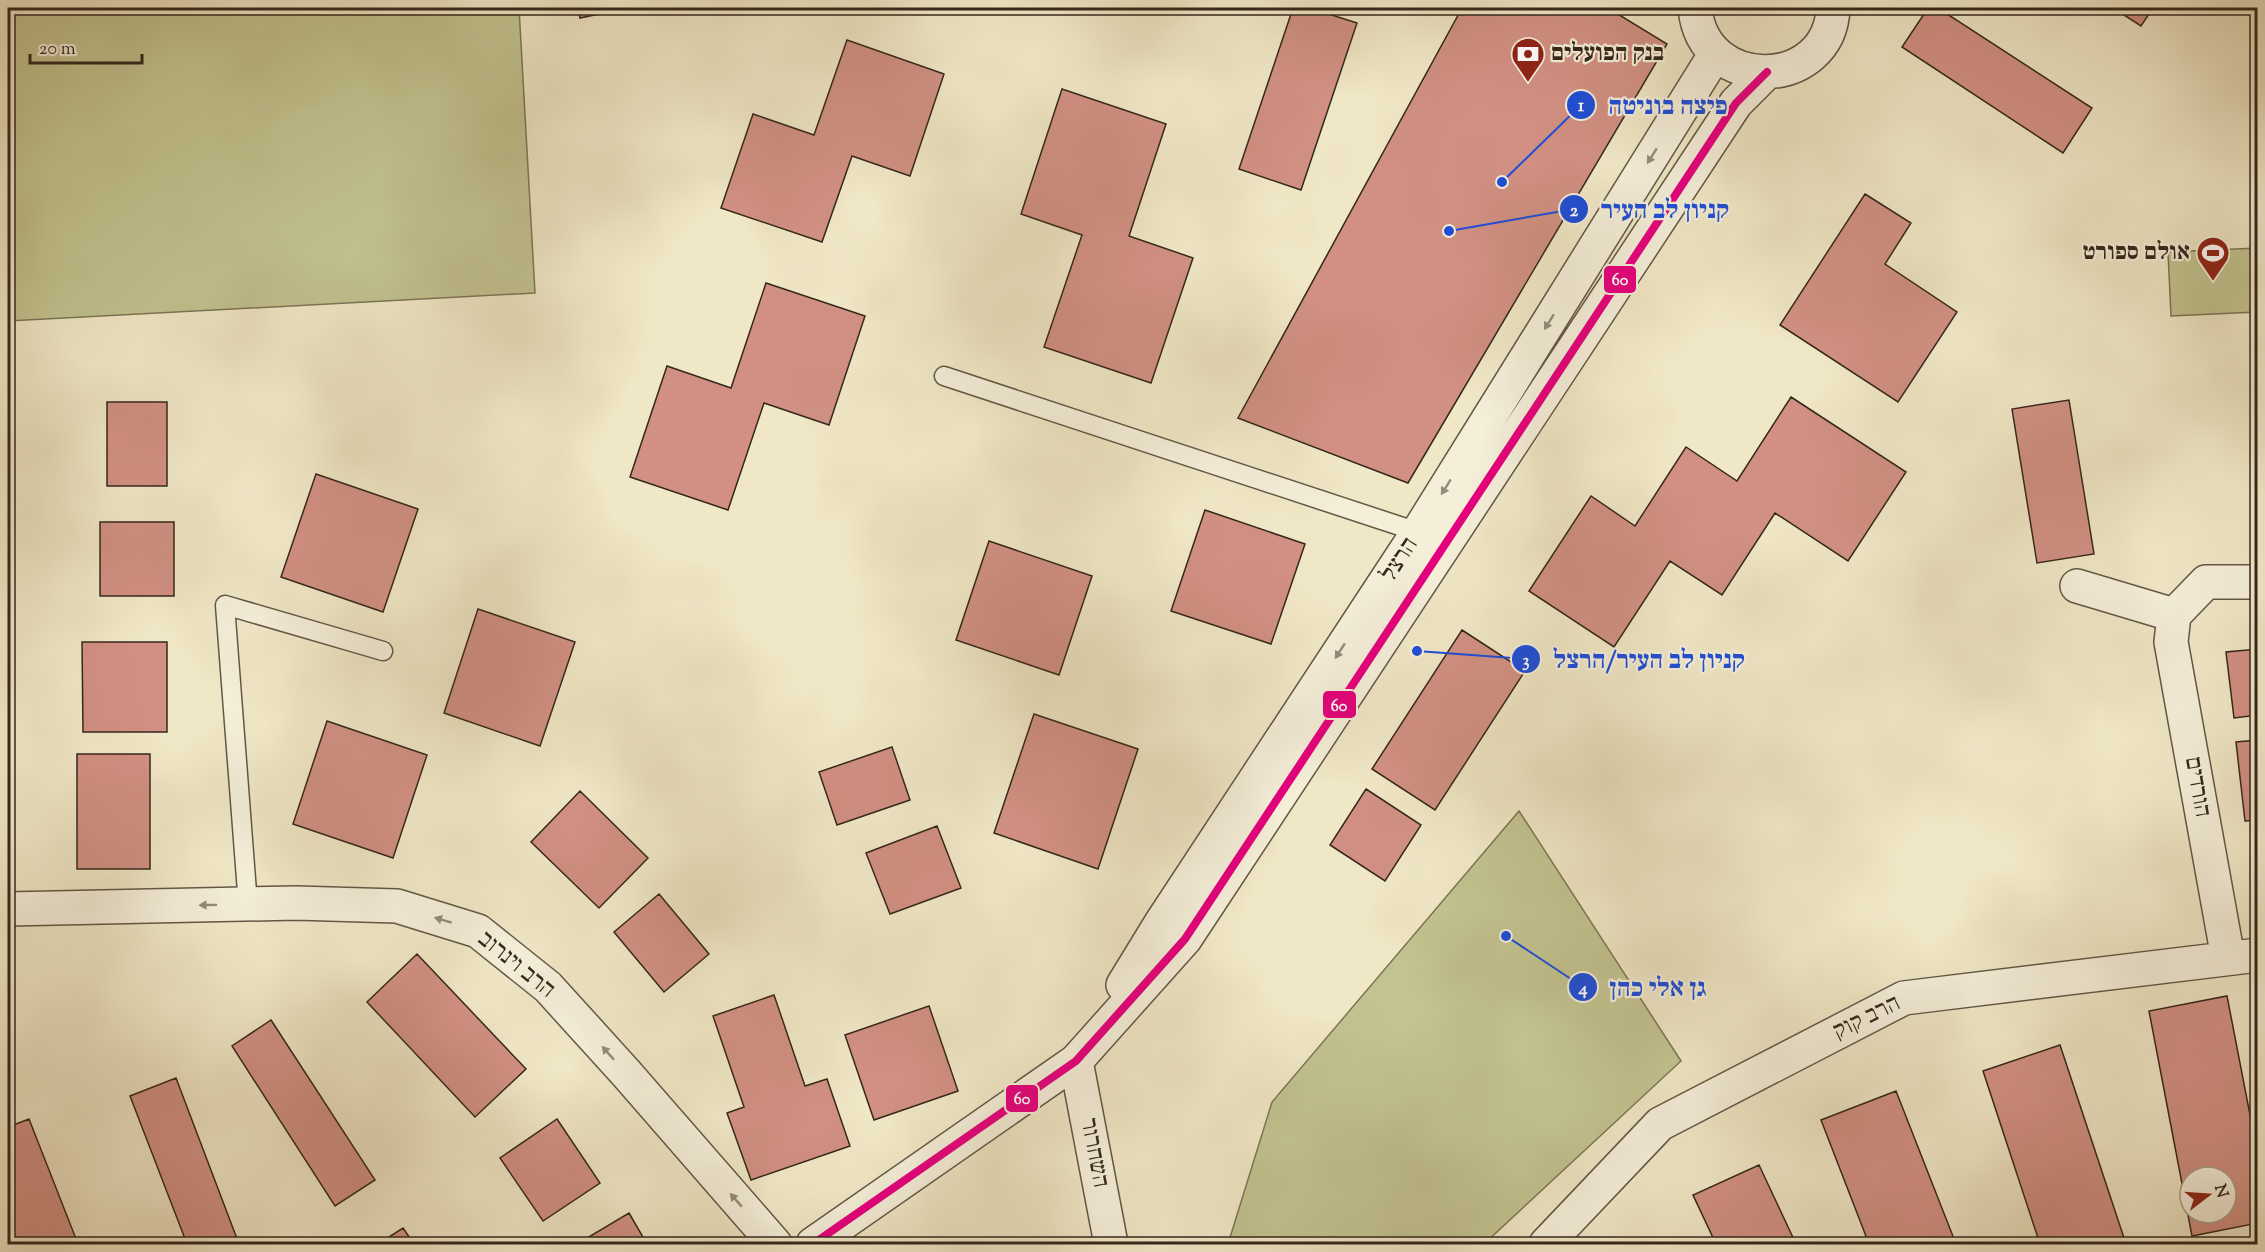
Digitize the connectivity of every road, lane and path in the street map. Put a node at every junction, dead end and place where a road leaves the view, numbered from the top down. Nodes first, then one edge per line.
1 (1694, 8) edge
2 (1833, 8) edge
3 (1716, 53) junction
4 (1767, 72) junction
5 (944, 376) dead end
6 (1418, 532) junction
7 (2258, 582) edge
8 (2077, 586) dead end
9 (2174, 615) junction
10 (383, 651) dead end
11 (248, 905) junction
12 (8, 909) edge
13 (2243, 956) edge
14 (1076, 1061) junction
15 (775, 1245) edge
16 (813, 1245) edge
17 (1111, 1245) edge
18 (1546, 1245) edge

1 - 3 street
2 - 4 street
3 - 4 street
3 -> 6 street, הרצל
4 - 14 street, הרצל
5 - 6 lane
6 -> 14 street, הרצל
7 - 9 street
8 - 9 street
9 - 13 street, הורדים
10 - 11 lane
11 -> 12 street, הרב וינרוב
15 -> 11 street, הרב וינרוב
13 - 18 street, הרב קוק
14 - 16 street, הרצל
14 - 17 street, השחרור

